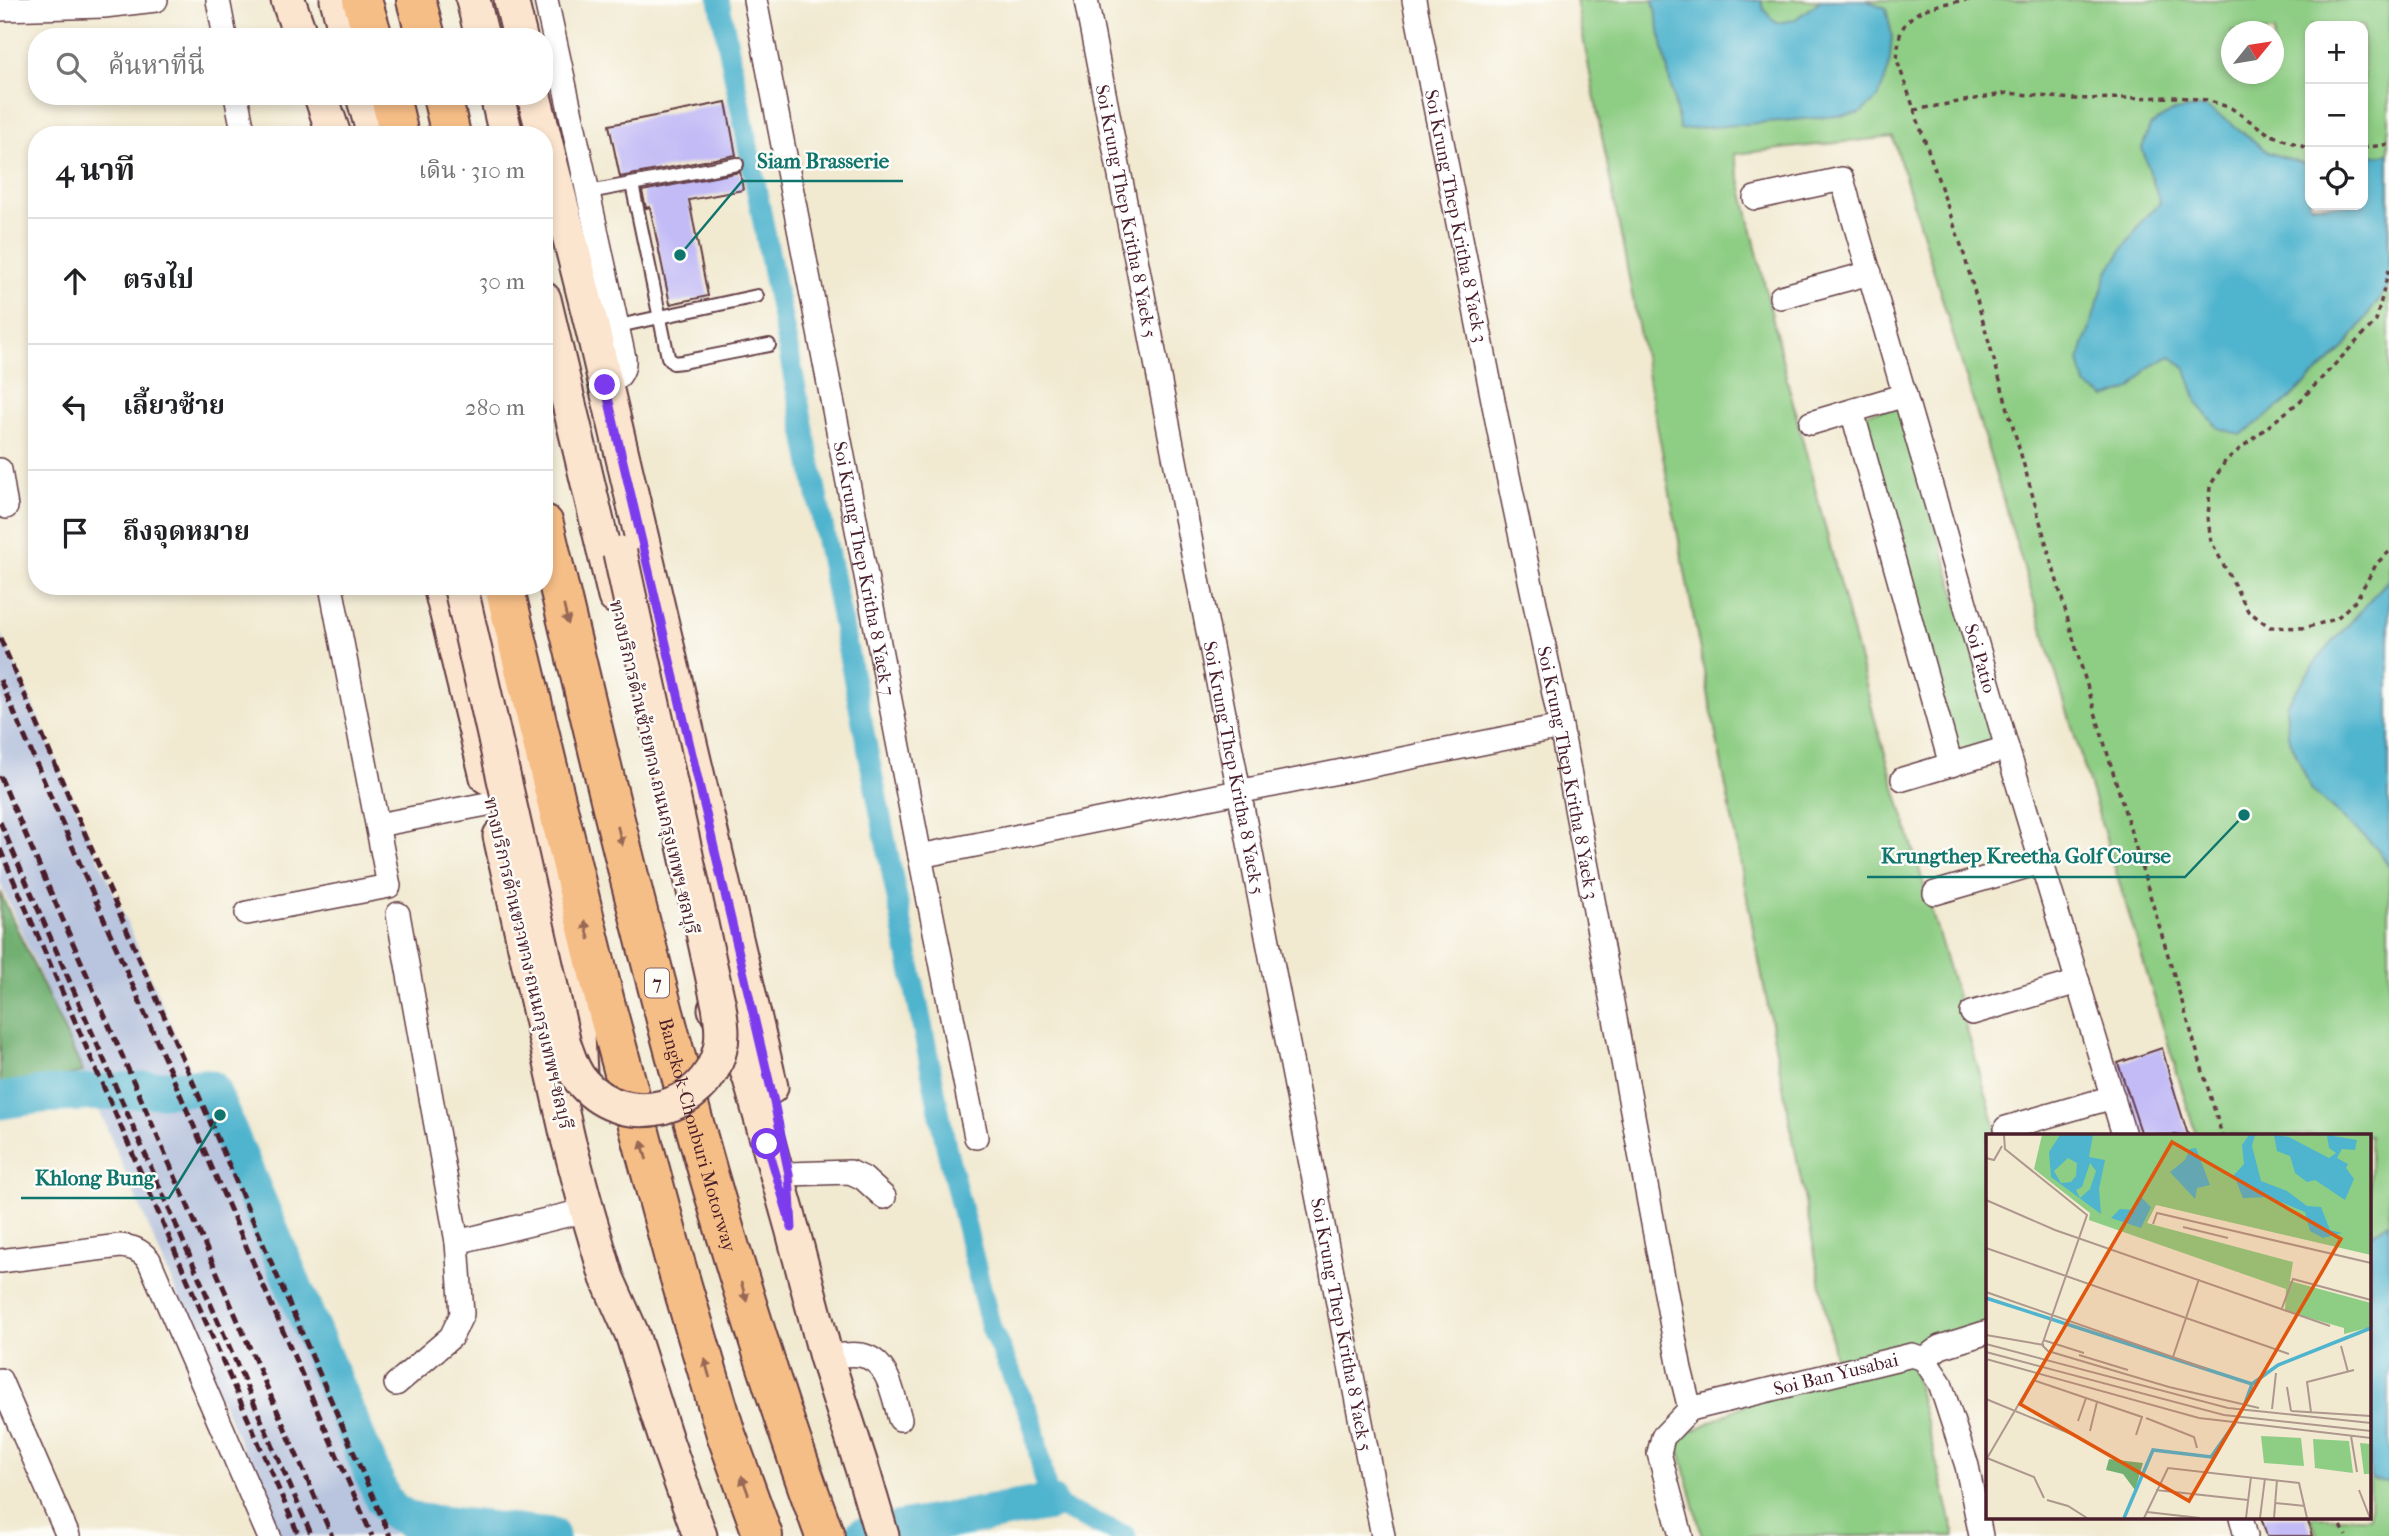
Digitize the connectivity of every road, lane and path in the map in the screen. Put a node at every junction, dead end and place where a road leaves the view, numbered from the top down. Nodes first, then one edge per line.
1 (156, 0) edge
2 (218, 0) edge
3 (288, 0) edge
4 (337, 0) edge
5 (362, 0) edge
6 (416, 0) edge
7 (473, 0) edge
8 (511, 0) edge
9 (546, 0) edge
10 (755, 0) edge
11 (1086, 0) edge
12 (1415, 0) edge
13 (1969, 0) edge
14 (0, 9) edge
15 (223, 28) edge
16 (298, 28) edge
17 (345, 28) edge
18 (370, 28) edge
19 (424, 28) edge
20 (480, 28) edge
21 (518, 28) edge
22 (552, 28) edge
23 (553, 31) edge
24 (238, 105) edge
25 (324, 105) edge
26 (366, 105) edge
27 (392, 105) edge
28 (444, 105) edge
29 (498, 105) edge
30 (535, 105) edge
31 (1914, 110) junction
32 (242, 126) edge
33 (331, 126) edge
34 (371, 126) edge
35 (397, 126) edge
36 (449, 126) edge
37 (504, 126) edge
38 (538, 126) edge
39 (2389, 144) edge
40 (2305, 147) edge
41 (2368, 147) edge
42 (737, 164) dead end
43 (553, 182) edge
44 (632, 184) junction
45 (589, 192) junction
46 (1755, 198) dead end
47 (566, 224) junction
48 (2389, 270) edge
49 (1870, 273) junction
50 (757, 296) dead end
51 (1781, 297) dead end
52 (658, 318) junction
53 (605, 328) junction
54 (553, 337) edge
55 (769, 345) dead end
56 (1905, 396) junction
57 (1852, 411) junction
58 (1811, 423) dead end
59 (0, 470) edge
60 (6, 507) dead end
61 (2389, 552) edge
62 (553, 561) edge
63 (333, 595) edge
64 (462, 595) edge
65 (463, 595) edge
66 (463, 595) edge
67 (506, 595) edge
68 (1561, 727) junction
69 (2007, 748) junction
70 (1951, 765) junction
71 (1903, 779) dead end
72 (1237, 792) junction
73 (492, 803) junction
74 (378, 825) junction
75 (920, 856) junction
76 (2042, 862) junction
77 (1935, 892) dead end
78 (247, 913) dead end
79 (398, 914) dead end
80 (2078, 982) junction
81 (1972, 1013) dead end
82 (2113, 1097) junction
83 (2006, 1128) dead end
84 (2124, 1134) edge
85 (2222, 1134) edge
86 (976, 1138) dead end
87 (789, 1174) junction
88 (884, 1198) dead end
89 (587, 1210) junction
90 (792, 1228) junction
91 (457, 1242) junction
92 (0, 1261) edge
93 (1986, 1333) edge
94 (632, 1334) junction
95 (826, 1357) junction
96 (1924, 1359) junction
97 (0, 1380) edge
98 (396, 1384) dead end
99 (1690, 1409) junction
100 (900, 1419) dead end
101 (1978, 1464) edge
102 (2241, 1518) edge
103 (2337, 1518) edge
104 (68, 1536) edge
105 (269, 1536) edge
106 (700, 1536) edge
107 (763, 1536) edge
108 (825, 1536) edge
109 (882, 1536) edge
110 (1382, 1536) edge
111 (1681, 1536) edge
112 (1981, 1536) edge
113 (2246, 1536) edge
114 (2346, 1536) edge

1 - 14 street
2 - 15 street
3 - 16 main road
4 - 17 main road
5 - 18 highway
6 - 19 highway
7 - 20 main road
8 - 21 main road
9 - 22 street
10 - 75 street, Soi Krung Thep Kritha 8 Yaek 7
11 - 72 street, Soi Krung Thep Kritha 8 Yaek 5
12 - 68 street, Soi Krung Thep Kritha 8 Yaek 3
13 - 31 path
23 - 45 street
24 - 32 street
25 - 33 main road
26 - 34 main road
27 - 35 highway
28 - 36 highway
29 - 37 main road
30 - 38 main road, ทางบริการด้านซ้ายทาง ถนนกรุงเทพฯ-ชลบุรี
31 - 40 path
31 - 85 path
39 - 41 path
42 - 44 lane
43 - 47 main road, ทางบริการด้านซ้ายทาง ถนนกรุงเทพฯ-ชลบุรี
44 - 45 lane
44 - 52 lane
45 - 53 street
46 - 49 street, Soi Patio
47 - 53 main road, ทางบริการด้านซ้ายทาง ถนนกรุงเทพฯ-ชลบุรี
47 - 65 main road, bridge
48 - 61 path
49 - 51 street
49 - 56 street, Soi Patio
50 - 52 lane
52 - 53 lane
52 - 55 lane
53 - 87 main road, ทางบริการด้านซ้ายทาง ถนนกรุงเทพฯ-ชลบุรี
54 - 90 main road, ทางบริการด้านซ้ายทาง ถนนกรุงเทพฯ-ชลบุรี
56 - 57 street
56 - 69 street, Soi Patio
57 - 58 street
57 - 70 street
59 - 60 street
62 -> 108 highway, Bangkok-Chonburi Motorway / 7
63 - 74 street
64 - 73 main road, ทางบริการด้านขวาทาง ถนนกรุงเทพฯ-ชลบุรี
66 - 94 main road, ทางบริการด้านขวาทาง ถนนกรุงเทพฯ-ชลบุรี
107 -> 67 highway
68 - 72 street
68 - 99 street, Soi Krung Thep Kritha 8 Yaek 3
69 - 70 street
69 - 76 street, Soi Patio
70 - 71 street
72 - 75 street
72 - 110 street, Soi Krung Thep Kritha 8 Yaek 5
73 - 74 street
73 - 89 main road, ทางบริการด้านขวาทาง ถนนกรุงเทพฯ-ชลบุรี
74 - 78 street
75 - 86 street, Soi Krung Thep Kritha 8 Yaek 7
76 - 77 street
76 - 80 street, Soi Patio
79 - 91 street
80 - 81 street
80 - 82 street, Soi Patio
82 - 83 street
82 - 84 street, Soi Patio
87 - 88 street
87 - 90 main road, ทางบริการด้านซ้ายทาง ถนนกรุงเทพฯ-ชลบุรี
89 - 91 street
89 - 94 main road, ทางบริการด้านขวาทาง ถนนกรุงเทพฯ-ชลบุรี
90 - 95 main road, ทางบริการด้านซ้ายทาง ถนนกรุงเทพฯ-ชลบุรี
91 - 98 street
92 - 105 street
93 - 96 street
94 - 106 main road, ทางบริการด้านขวาทาง ถนนกรุงเทพฯ-ชลบุรี
95 - 100 street
95 - 109 main road, ทางบริการด้านซ้ายทาง ถนนกรุงเทพฯ-ชลบุรี
96 - 99 street, Soi Ban Yusabai
96 - 101 street, Soi Ban Yusabai
97 - 104 street
99 - 111 street
101 - 112 street, Soi Ban Yusabai
102 - 113 street
103 - 114 path

